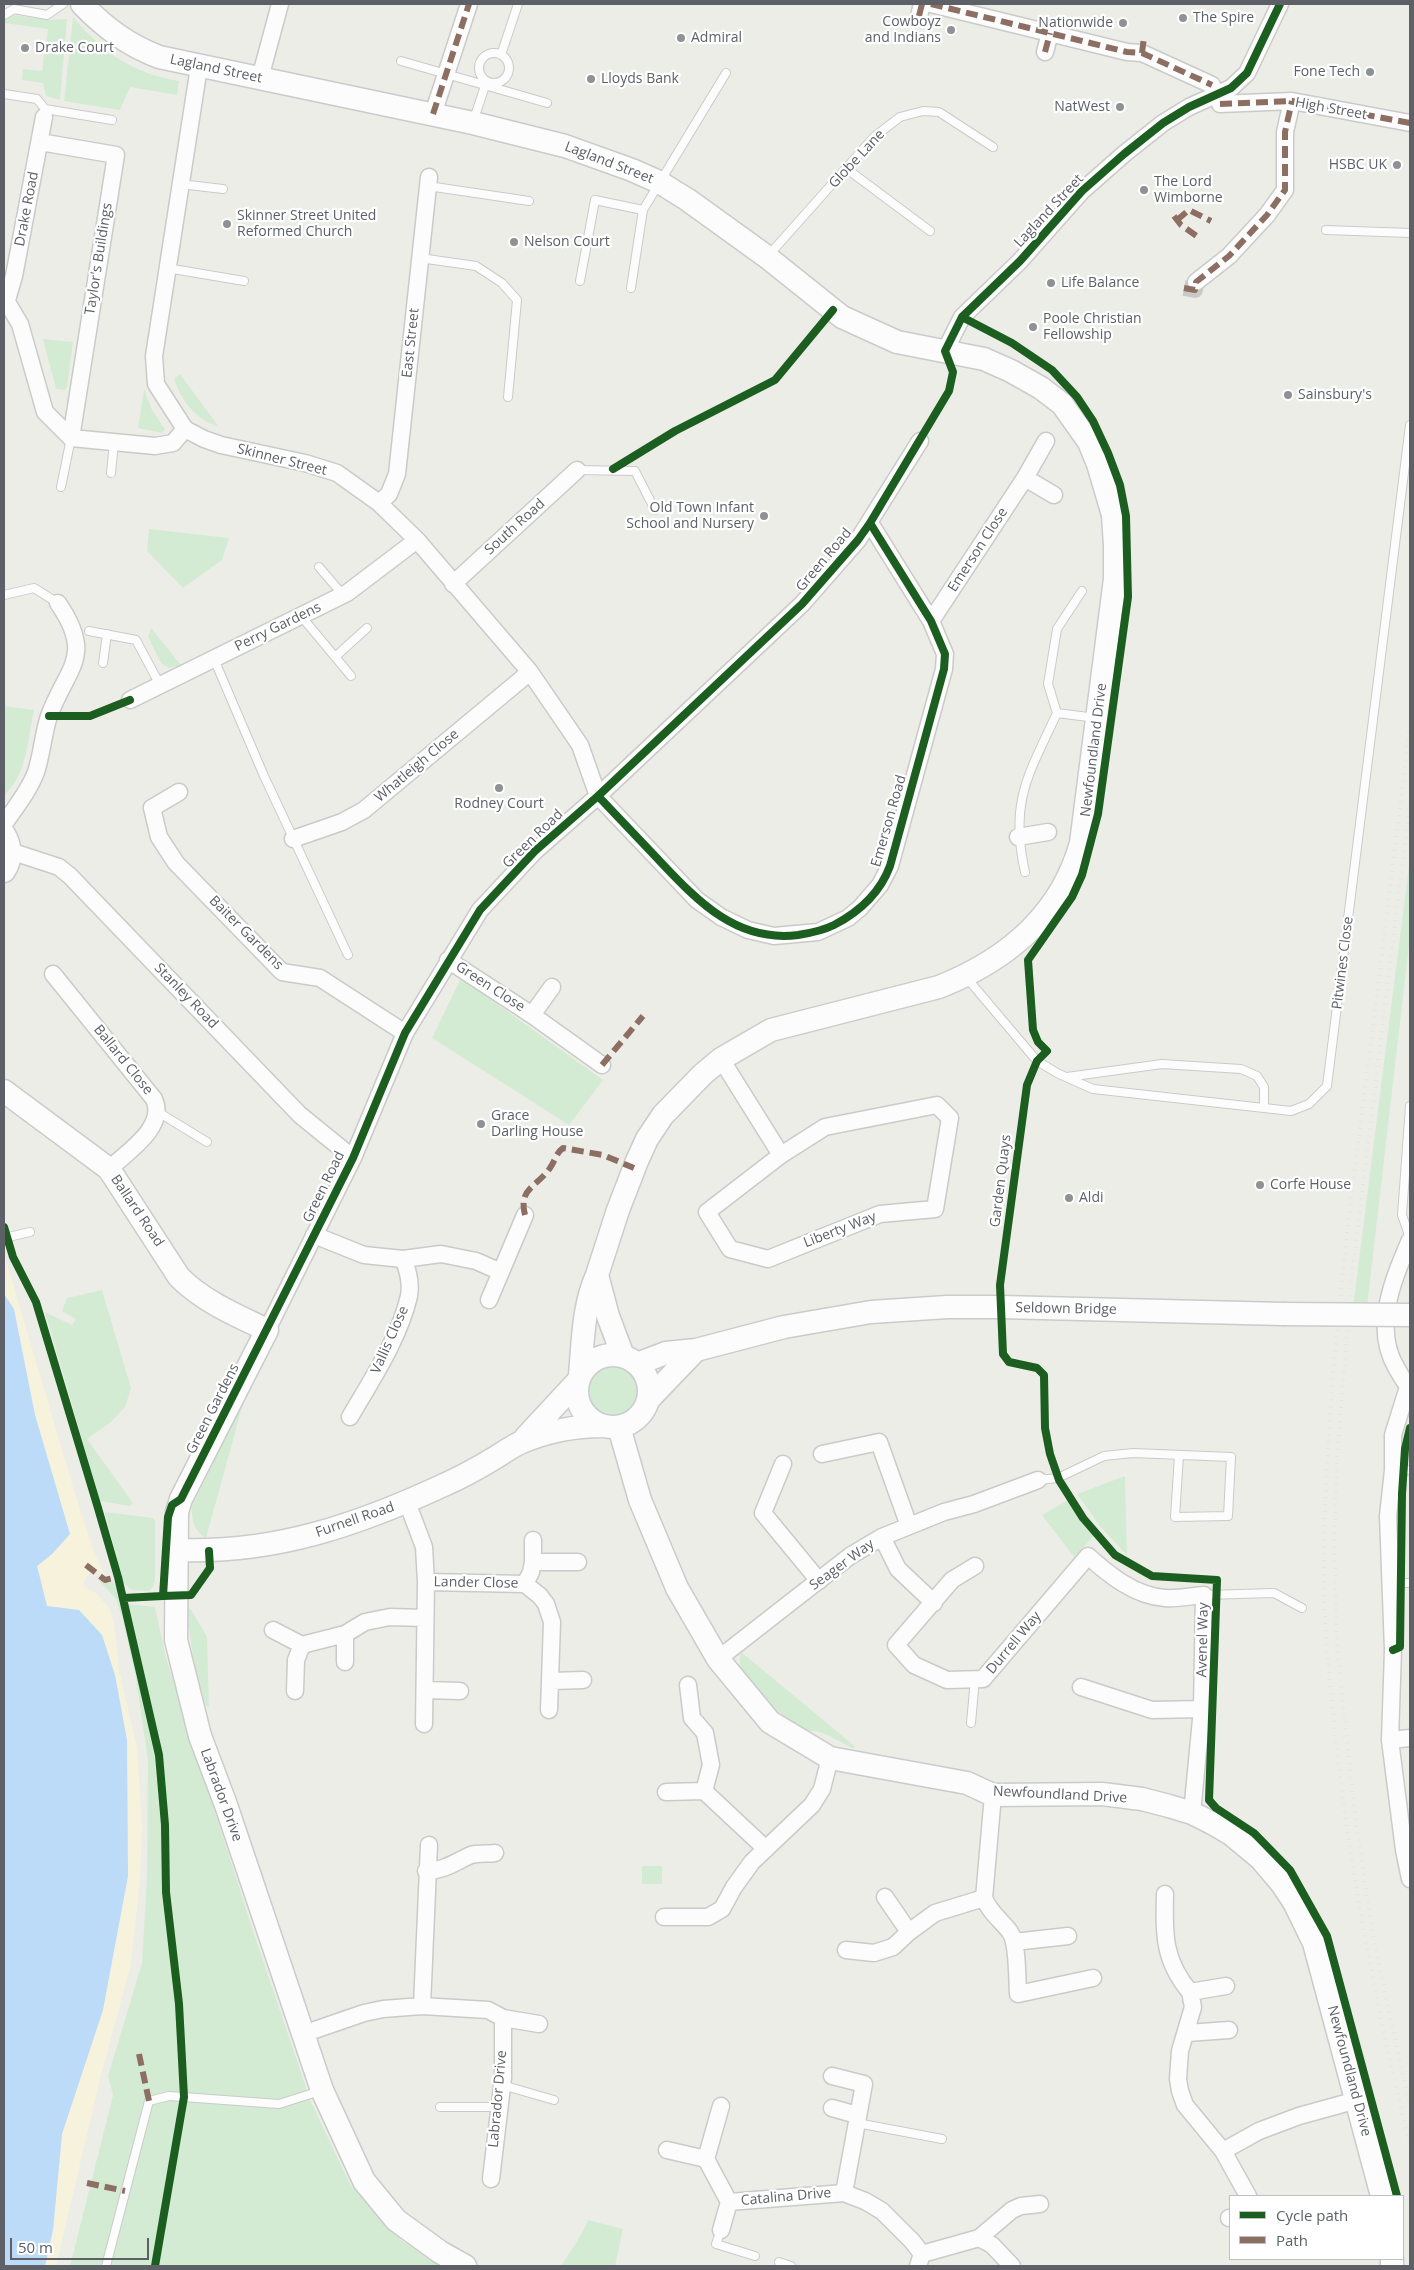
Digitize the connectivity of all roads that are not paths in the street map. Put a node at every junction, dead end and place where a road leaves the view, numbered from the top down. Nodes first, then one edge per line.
1 (63, 4) edge
2 (82, 4) edge
3 (280, 4) edge
4 (469, 4) edge
5 (518, 4) edge
6 (931, 4) edge
7 (1280, 4) edge
8 (4, 15) edge
9 (1050, 33) junction
10 (1045, 52) dead end
11 (501, 54) junction
12 (401, 61) dead end
13 (199, 67) junction
14 (726, 73) dead end
15 (445, 74) junction
16 (260, 78) junction
17 (486, 83) junction
18 (4, 94) edge
19 (1216, 95) junction
20 (1292, 101) junction
21 (547, 103) dead end
22 (44, 113) junction
23 (433, 114) junction
24 (112, 120) dead end
25 (473, 123) junction
26 (1410, 123) edge
27 (40, 142) junction
28 (993, 147) dead end
29 (847, 169) junction
30 (428, 181) joint
31 (659, 182) junction
32 (180, 184) junction
33 (224, 189) dead end
34 (529, 201) dead end
35 (643, 210) junction
36 (1326, 230) dead end
37 (930, 232) dead end
38 (1410, 233) edge
39 (767, 257) junction
40 (420, 258) junction
41 (167, 268) junction
42 (244, 281) dead end
43 (580, 281) dead end
44 (1196, 282) tunnel mouth
45 (631, 288) dead end
46 (5, 299) edge
47 (945, 351) junction
48 (508, 397) dead end
49 (1410, 425) edge
50 (185, 429) junction
51 (71, 438) junction
52 (920, 441) dead end
53 (1046, 441) dead end
54 (114, 442) junction
55 (577, 470) joint
56 (111, 474) dead end
57 (1025, 478) junction
58 (61, 487) dead end
59 (1054, 495) dead end
60 (380, 503) junction
61 (655, 510) dead end
62 (870, 523) junction
63 (417, 540) junction
64 (319, 567) dead end
65 (452, 584) junction
66 (1082, 591) dead end
67 (4, 595) edge
68 (343, 595) junction
69 (58, 603) joint
70 (302, 616) junction
71 (930, 621) junction
72 (367, 628) dead end
73 (89, 631) dead end
74 (107, 634) junction
75 (335, 657) junction
76 (214, 659) junction
77 (103, 663) dead end
78 (530, 672) junction
79 (351, 676) dead end
80 (160, 685) junction
81 (130, 700) dead end
82 (1057, 713) junction
83 (1098, 718) junction
84 (178, 792) dead end
85 (598, 796) junction
86 (4, 824) edge
87 (1048, 832) dead end
88 (1018, 837) junction
89 (293, 839) junction
90 (6, 852) edge
91 (1025, 872) dead end
92 (348, 955) dead end
93 (448, 960) junction
94 (53, 974) dead end
95 (966, 977) junction
96 (552, 987) dead end
97 (532, 1015) junction
98 (405, 1033) junction
99 (721, 1059) junction
100 (602, 1065) dead end
101 (1065, 1077) junction
102 (4, 1091) edge
103 (1410, 1106) edge
104 (1264, 1108) junction
105 (158, 1112) junction
106 (207, 1142) dead end
107 (781, 1155) junction
108 (353, 1158) junction
109 (109, 1169) junction
110 (525, 1215) dead end
111 (30, 1232) dead end
112 (314, 1235) junction
113 (4, 1238) edge
114 (1410, 1239) edge
115 (403, 1259) junction
116 (501, 1272) junction
117 (597, 1275) junction
118 (489, 1300) dead end
119 (1410, 1315) edge
120 (267, 1330) junction
121 (696, 1350) junction
122 (630, 1360) junction
123 (579, 1378) junction
124 (1409, 1387) edge
125 (648, 1400) junction
126 (350, 1416) dead end
127 (611, 1426) junction
128 (520, 1442) junction
129 (822, 1454) dead end
130 (1179, 1455) junction
131 (783, 1464) dead end
132 (1393, 1470) junction
133 (1410, 1470) edge
134 (1038, 1480) joint
135 (407, 1502) junction
136 (909, 1526) junction
137 (882, 1537) junction
138 (533, 1540) dead end
139 (176, 1550) junction
140 (1088, 1556) joint
141 (533, 1562) junction
142 (578, 1562) dead end
143 (975, 1566) dead end
144 (819, 1580) junction
145 (426, 1582) junction
146 (1391, 1583) junction
147 (1410, 1583) edge
148 (525, 1584) junction
149 (1204, 1595) junction
150 (934, 1603) junction
151 (1302, 1608) dead end
152 (425, 1618) junction
153 (273, 1630) dead end
154 (345, 1634) junction
155 (302, 1645) junction
156 (718, 1659) junction
157 (345, 1662) dead end
158 (975, 1679) junction
159 (583, 1680) dead end
160 (551, 1681) junction
161 (688, 1685) dead end
162 (1081, 1687) dead end
163 (295, 1690) dead end
164 (426, 1690) junction
165 (460, 1692) dead end
166 (1202, 1709) junction
167 (549, 1710) dead end
168 (971, 1723) dead end
169 (424, 1724) dead end
170 (1410, 1738) edge
171 (1390, 1740) junction
172 (830, 1758) junction
173 (704, 1791) junction
174 (666, 1792) dead end
175 (993, 1794) junction
176 (1192, 1813) junction
177 (429, 1845) dead end
178 (766, 1850) junction
179 (495, 1853) dead end
180 (426, 1871) junction
181 (1410, 1879) edge
182 (1165, 1894) dead end
183 (885, 1897) dead end
184 (984, 1898) junction
185 (664, 1918) dead end
186 (909, 1932) junction
187 (1068, 1936) dead end
188 (1014, 1942) junction
189 (846, 1950) dead end
190 (1093, 1978) dead end
191 (1226, 1986) dead end
192 (1190, 1992) junction
193 (422, 2006) junction
194 (503, 2018) junction
195 (539, 2024) dead end
196 (1229, 2030) dead end
197 (1187, 2033) junction
198 (303, 2034) junction
199 (832, 2076) dead end
200 (502, 2084) junction
201 (322, 2090) junction
202 (554, 2100) dead end
203 (1357, 2100) junction
204 (721, 2106) dead end
205 (440, 2107) dead end
206 (499, 2107) junction
207 (832, 2108) dead end
208 (857, 2119) junction
209 (942, 2139) dead end
210 (667, 2150) dead end
211 (1223, 2151) junction
212 (706, 2159) junction
213 (491, 2179) dead end
214 (844, 2193) junction
215 (1247, 2195) edge
216 (1382, 2195) edge
217 (729, 2202) junction
218 (1040, 2204) dead end
219 (721, 2230) joint
220 (979, 2238) junction
221 (755, 2256) dead end
222 (920, 2260) edge
223 (779, 2262) dead end
224 (106, 2266) edge
225 (465, 2266) edge
226 (791, 2266) edge
227 (1012, 2266) edge

1 - 8 lane
2 - 13 street, Lagland Street
3 - 16 street
4 - 15 street
5 - 11 lane
6 - 9 street, High Street
7 - 19 street
9 - 10 street
9 - 19 street, High Street
11 - 17 lane
11 - 17 lane
12 - 15 lane
13 - 16 street, Lagland Street
13 - 32 street
14 - 31 lane
15 - 17 lane
15 - 23 street
16 - 23 street, Lagland Street
17 - 21 lane
17 - 25 lane
18 - 22 lane
19 - 20 street, High Street
19 - 47 street, Lagland Street
20 - 26 street, High Street
20 - 44 street
22 - 24 lane
22 - 27 street, Drake Road
23 - 25 street, Lagland Street
25 - 31 street, Lagland Street
27 - 46 street, Drake Road
27 - 51 street, Taylor's Buildings
28 - 29 lane, Globe Lane
29 - 37 lane
29 - 39 lane, Globe Lane
30 - 34 lane
30 - 40 street, East Street
31 - 35 lane
31 - 39 street, Lagland Street
32 - 33 lane
32 - 41 street
35 - 43 lane
35 - 45 lane
36 - 38 lane
39 - 47 street, Lagland Street
40 - 48 lane
40 - 60 street, East Street
41 - 42 lane
41 - 50 street
46 - 51 street
47 - 83 street, Newfoundland Drive
49 - 104 lane, Pitwines Close
50 - 54 street
50 - 60 street, Skinner Street
51 - 54 street
51 - 58 lane
52 - 62 street, Green Road
53 - 57 street, Emerson Close
54 - 56 lane
55 - 61 lane
55 - 65 street, South Road
57 - 59 street
57 - 71 street, Emerson Close
60 - 63 street, Skinner Street
62 - 71 street, Emerson Road
62 - 85 street, Green Road
63 - 65 street, Skinner Street
63 - 68 street, Perry Gardens
64 - 68 lane
65 - 78 street, Skinner Street
66 - 82 lane
67 - 69 lane
68 - 70 street, Perry Gardens
69 - 86 street
70 - 75 lane
70 - 76 street, Perry Gardens
71 - 85 street, Emerson Road
72 - 75 lane
73 - 74 lane
74 - 77 lane
74 - 80 lane
75 - 79 lane
76 - 80 street, Perry Gardens
76 - 89 lane
78 - 85 street, Skinner Street
78 - 89 street, Whatleigh Close
80 - 81 street, Perry Gardens
82 - 83 lane
82 - 88 lane
83 - 95 street, Newfoundland Drive
84 - 98 street, Baiter Gardens
85 - 93 street, Green Road
87 - 88 street
88 - 91 lane
89 - 92 lane
90 - 108 street, Stanley Road
93 - 97 street, Green Close
93 - 98 street, Green Road
94 - 105 street, Ballard Close
95 - 99 street, Newfoundland Drive
95 - 101 lane, Pitwines Close
96 - 97 street, Green Close
97 - 100 street, Green Close
98 - 108 street, Green Road
99 - 107 street
99 - 117 street, Newfoundland Drive
101 - 104 lane, Pitwines Close
101 - 104 lane
102 - 109 street, Ballard Road
103 - 114 lane
105 - 106 lane
105 - 109 street, Ballard Close
107 - 107 street, Liberty Way
108 - 112 street, Green Road
109 - 120 street, Ballard Road
110 - 116 street
111 - 113 lane
112 - 115 street
112 - 120 street, Green Road
114 - 124 street
115 - 116 street
115 - 126 street, Vallis Close
116 - 118 street
117 - 122 street
117 - 123 street, Newfoundland Drive
119 - 121 street, Seldown Bridge, bridge
120 - 139 street, Green Gardens
121 - 122 street, Seldown Bridge
121 - 125 street
122 - 123 street
122 - 125 street
123 - 127 street, Newfoundland Drive
123 - 128 street, Furnell Road
124 - 132 street
125 - 127 street
127 - 128 street, Furnell Road
127 - 156 street, Newfoundland Drive
128 - 135 street, Furnell Road
129 - 136 street
130 - 130 lane
130 - 134 lane
131 - 144 street
132 - 133 lane
132 - 146 street
134 - 136 street, Seager Way
135 - 139 street, Furnell Road
135 - 145 street, Lander Close
136 - 137 street, Seager Way
137 - 144 street, Seager Way
137 - 150 street
138 - 141 street, Lander Close
139 - 198 street, Labrador Drive
140 - 149 street, Avenel Way
140 - 158 street, Durrell Way
141 - 142 street, Lander Close
141 - 148 street, Lander Close
143 - 150 street, Durrell Way
144 - 156 street, Seager Way
145 - 148 street, Lander Close
145 - 152 street, Lander Close
146 - 147 lane
146 - 171 street
148 - 160 street, Lander Close
149 - 151 lane
149 - 166 street, Avenel Way
150 - 158 street, Durrell Way
152 - 154 street
152 - 164 street, Lander Close
153 - 155 street
154 - 155 street
154 - 157 street
155 - 163 street
156 - 172 street, Newfoundland Drive
158 - 168 lane
159 - 160 street
160 - 167 street, Lander Close
161 - 173 street
162 - 166 street
164 - 165 street
164 - 169 street, Lander Close
166 - 176 street, Avenel Way
170 - 171 street
171 - 181 street
172 - 175 street, Newfoundland Drive
172 - 178 street
173 - 174 street
173 - 178 street
175 - 176 street, Newfoundland Drive
175 - 184 street
176 - 203 street, Newfoundland Drive
177 - 180 street
178 - 185 street
179 - 180 street
180 - 193 street
182 - 192 street
183 - 186 street
184 - 186 street
184 - 188 street
186 - 189 street
187 - 188 street
188 - 190 street
191 - 192 street
192 - 197 street
193 - 194 street
193 - 198 street
194 - 195 street
194 - 200 street, Labrador Drive
196 - 197 street
197 - 211 street
198 - 201 street, Labrador Drive
199 - 208 street, Catalina Drive
200 - 202 lane
200 - 206 street, Labrador Drive
201 - 224 lane
201 - 225 street, Labrador Drive
203 - 211 street
203 - 216 street, Newfoundland Drive
204 - 212 street
205 - 206 lane
206 - 213 street, Labrador Drive
207 - 208 street
208 - 209 lane
208 - 214 street, Catalina Drive
210 - 212 street
211 - 215 street
212 - 217 street, Catalina Drive
214 - 217 street, Catalina Drive
214 - 222 street, Catalina Drive
217 - 219 street, Catalina Drive
218 - 220 street, Catalina Drive
219 - 221 lane
220 - 222 street, Catalina Drive
220 - 227 street
223 - 226 lane

